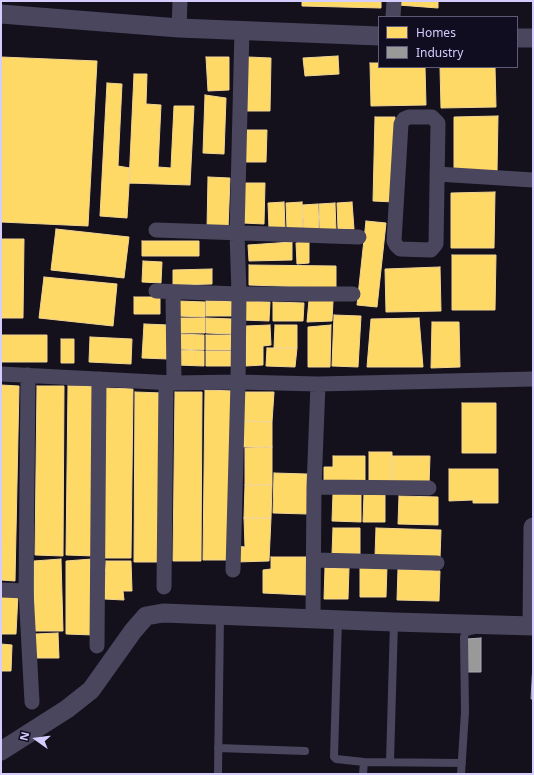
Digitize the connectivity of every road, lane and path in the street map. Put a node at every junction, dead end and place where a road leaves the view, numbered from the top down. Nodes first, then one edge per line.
1 (180, 1) edge
2 (394, 1) edge
3 (1, 14) edge
4 (393, 16) edge
5 (179, 28) junction
6 (242, 30) junction
7 (378, 36) edge
8 (518, 38) edge
9 (533, 38) edge
10 (437, 174) junction
11 (533, 180) edge
12 (156, 230) dead end
13 (237, 233) junction
14 (359, 237) dead end
15 (156, 291) dead end
16 (173, 292) junction
17 (239, 294) junction
18 (353, 294) dead end
19 (1, 374) edge
20 (28, 375) junction
21 (99, 379) junction
22 (533, 379) edge
23 (238, 382) junction
24 (170, 383) junction
25 (318, 384) junction
26 (314, 487) junction
27 (429, 488) dead end
28 (533, 527) edge
29 (314, 560) junction
30 (437, 563) dead end
31 (233, 570) dead end
32 (164, 587) dead end
33 (1, 590) edge
34 (26, 591) junction
35 (220, 615) junction
36 (313, 618) junction
37 (338, 620) junction
38 (394, 622) junction
39 (531, 628) edge
40 (97, 646) dead end
41 (32, 702) dead end
42 (218, 748) junction
43 (1, 751) edge
44 (305, 752) dead end
45 (364, 762) junction
46 (390, 762) junction
47 (462, 763) junction
48 (218, 774) edge
49 (363, 774) edge
50 (462, 774) edge

1 - 5 street
2 - 4 street
3 - 5 street
5 - 6 street
6 - 7 street
6 - 13 street
8 - 9 street
10 - 10 street
10 - 11 street
12 - 13 street
13 - 14 street
13 - 17 street
15 - 16 street
16 - 17 street
16 - 24 street
17 - 18 street
17 - 23 street
19 - 20 street
20 - 21 street
20 - 34 street
21 - 24 street
21 - 40 street
22 - 25 street
23 - 24 street
23 - 25 street
23 - 31 street
24 - 32 street
25 - 26 street
26 - 27 street
26 - 29 street
28 - 39 street
29 - 30 street
29 - 36 street
33 - 34 street
34 - 41 street
35 - 36 street
35 - 42 lane
35 - 43 street
36 - 37 street
37 - 38 street
37 - 45 lane
38 - 39 street
38 - 46 lane
39 - 47 lane
42 - 44 lane
42 - 48 lane
45 - 46 lane
45 - 49 lane
46 - 47 lane
47 - 50 lane

